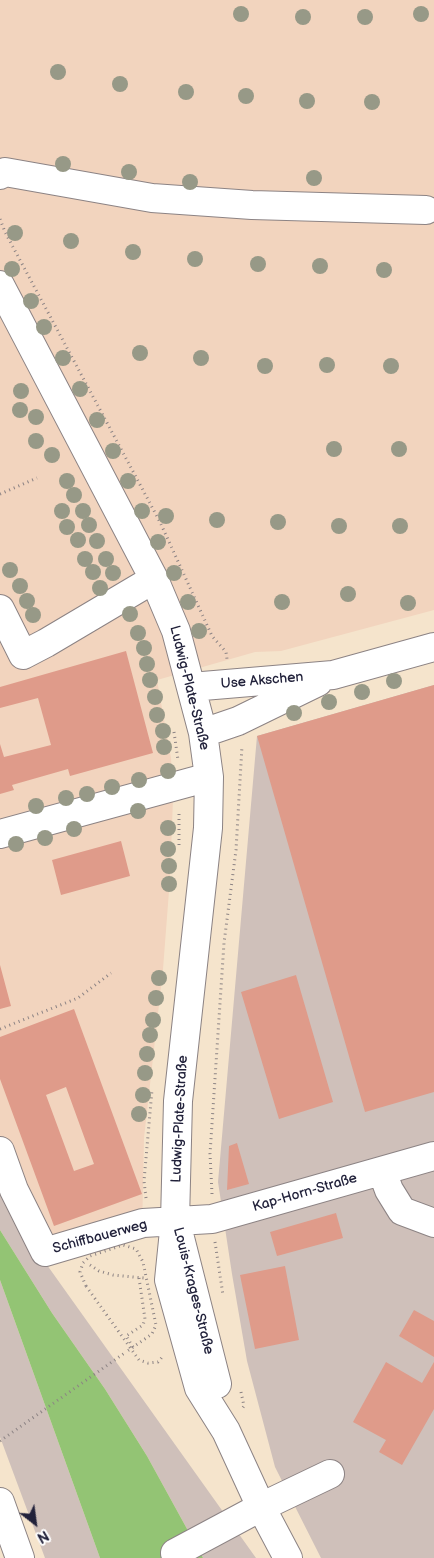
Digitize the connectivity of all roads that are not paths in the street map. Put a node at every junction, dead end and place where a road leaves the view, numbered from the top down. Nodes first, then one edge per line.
1 (0, 174) edge
2 (431, 207) edge
3 (0, 286) edge
4 (154, 579) junction
5 (0, 609) edge
6 (434, 648) edge
7 (333, 675) junction
8 (191, 687) junction
9 (203, 733) junction
10 (209, 777) junction
11 (0, 834) edge
12 (0, 1151) edge
13 (434, 1156) edge
14 (382, 1171) junction
15 (176, 1221) junction
16 (434, 1222) edge
17 (330, 1474) dead end
18 (0, 1502) edge
19 (261, 1507) junction
20 (20, 1558) edge
21 (178, 1558) edge
22 (288, 1558) edge

1 - 2 street
3 - 4 street, Ludwig-Plate-Straße
4 - 5 street
4 - 8 street, Ludwig-Plate-Straße
6 - 7 street, Use Akschen
7 - 8 street, Use Akschen
7 - 9 street, Use Akschen
8 - 9 street, Ludwig-Plate-Straße
9 - 10 street, Ludwig-Plate-Straße
10 - 11 street
10 - 15 street, Ludwig-Plate-Straße
12 - 15 street, Schiffbauerweg
13 - 14 street, Kap-Horn-Straße
14 - 15 street, Kap-Horn-Straße
14 - 16 street
15 - 19 street, Louis-Krages-Straße
17 - 19 street
18 - 20 street
19 - 21 street
19 - 22 street, Louis-Krages-Straße

